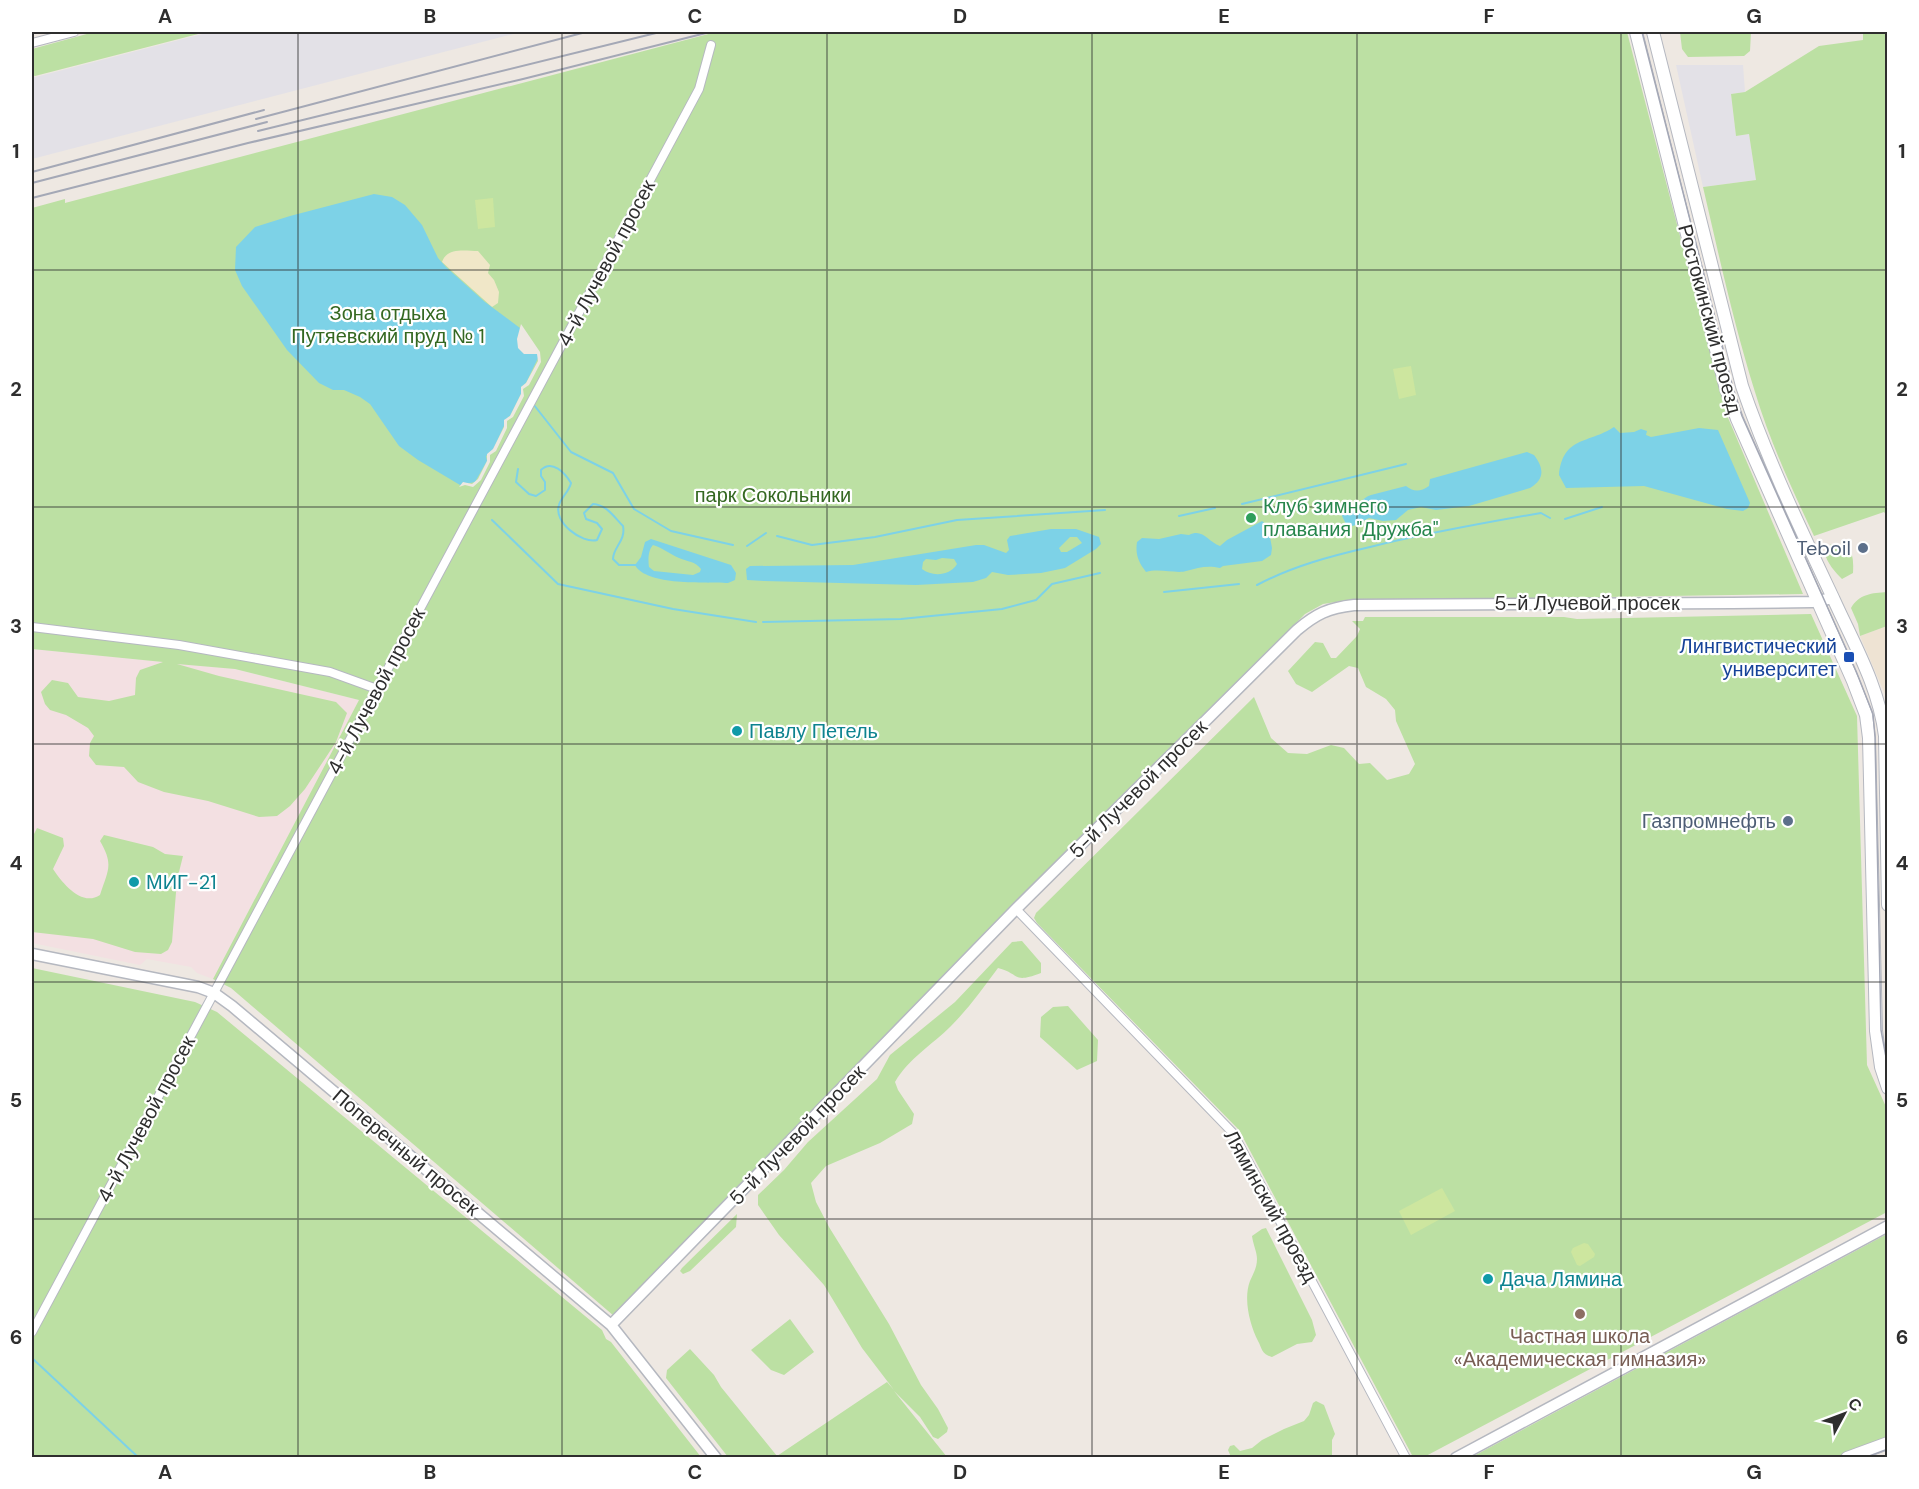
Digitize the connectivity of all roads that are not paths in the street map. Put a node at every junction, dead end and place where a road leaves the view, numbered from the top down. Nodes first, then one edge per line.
1 (74, 32) edge
2 (1636, 32) edge
3 (1653, 32) edge
4 (32, 43) edge
5 (711, 45) dead end
6 (1669, 94) junction
7 (1653, 98) junction
8 (1833, 598) junction
9 (1817, 601) junction
10 (32, 627) edge
11 (377, 689) junction
12 (1887, 906) edge
13 (1016, 909) junction
14 (32, 954) edge
15 (214, 993) junction
16 (1887, 1088) edge
17 (1887, 1226) edge
18 (611, 1325) junction
19 (32, 1332) edge
20 (1887, 1443) edge
21 (716, 1458) edge
22 (1406, 1458) edge
23 (1456, 1458) edge
24 (1847, 1458) edge

1 - 4 street
2 - 7 main road, Ростокинский проезд
3 - 6 main road, Ростокинский проезд
5 - 11 street, 4-й Лучевой просек
6 - 7 main road
6 - 8 main road, Ростокинский проезд
7 - 9 main road, Ростокинский проезд
8 - 9 street, 5-й Лучевой просек
8 - 12 main road, Ростокинский проезд
9 - 13 street, 5-й Лучевой просек
9 - 16 main road, Ростокинский проезд
10 - 11 street
11 - 15 street, 4-й Лучевой просек
13 - 18 street, 5-й Лучевой просек
13 - 22 street, Ляминский проезд
14 - 15 street, Поперечный просек
15 - 18 street, Поперечный просек
15 - 19 street, 4-й Лучевой просек
17 - 23 street
18 - 21 street, Поперечный просек
20 - 24 main road

